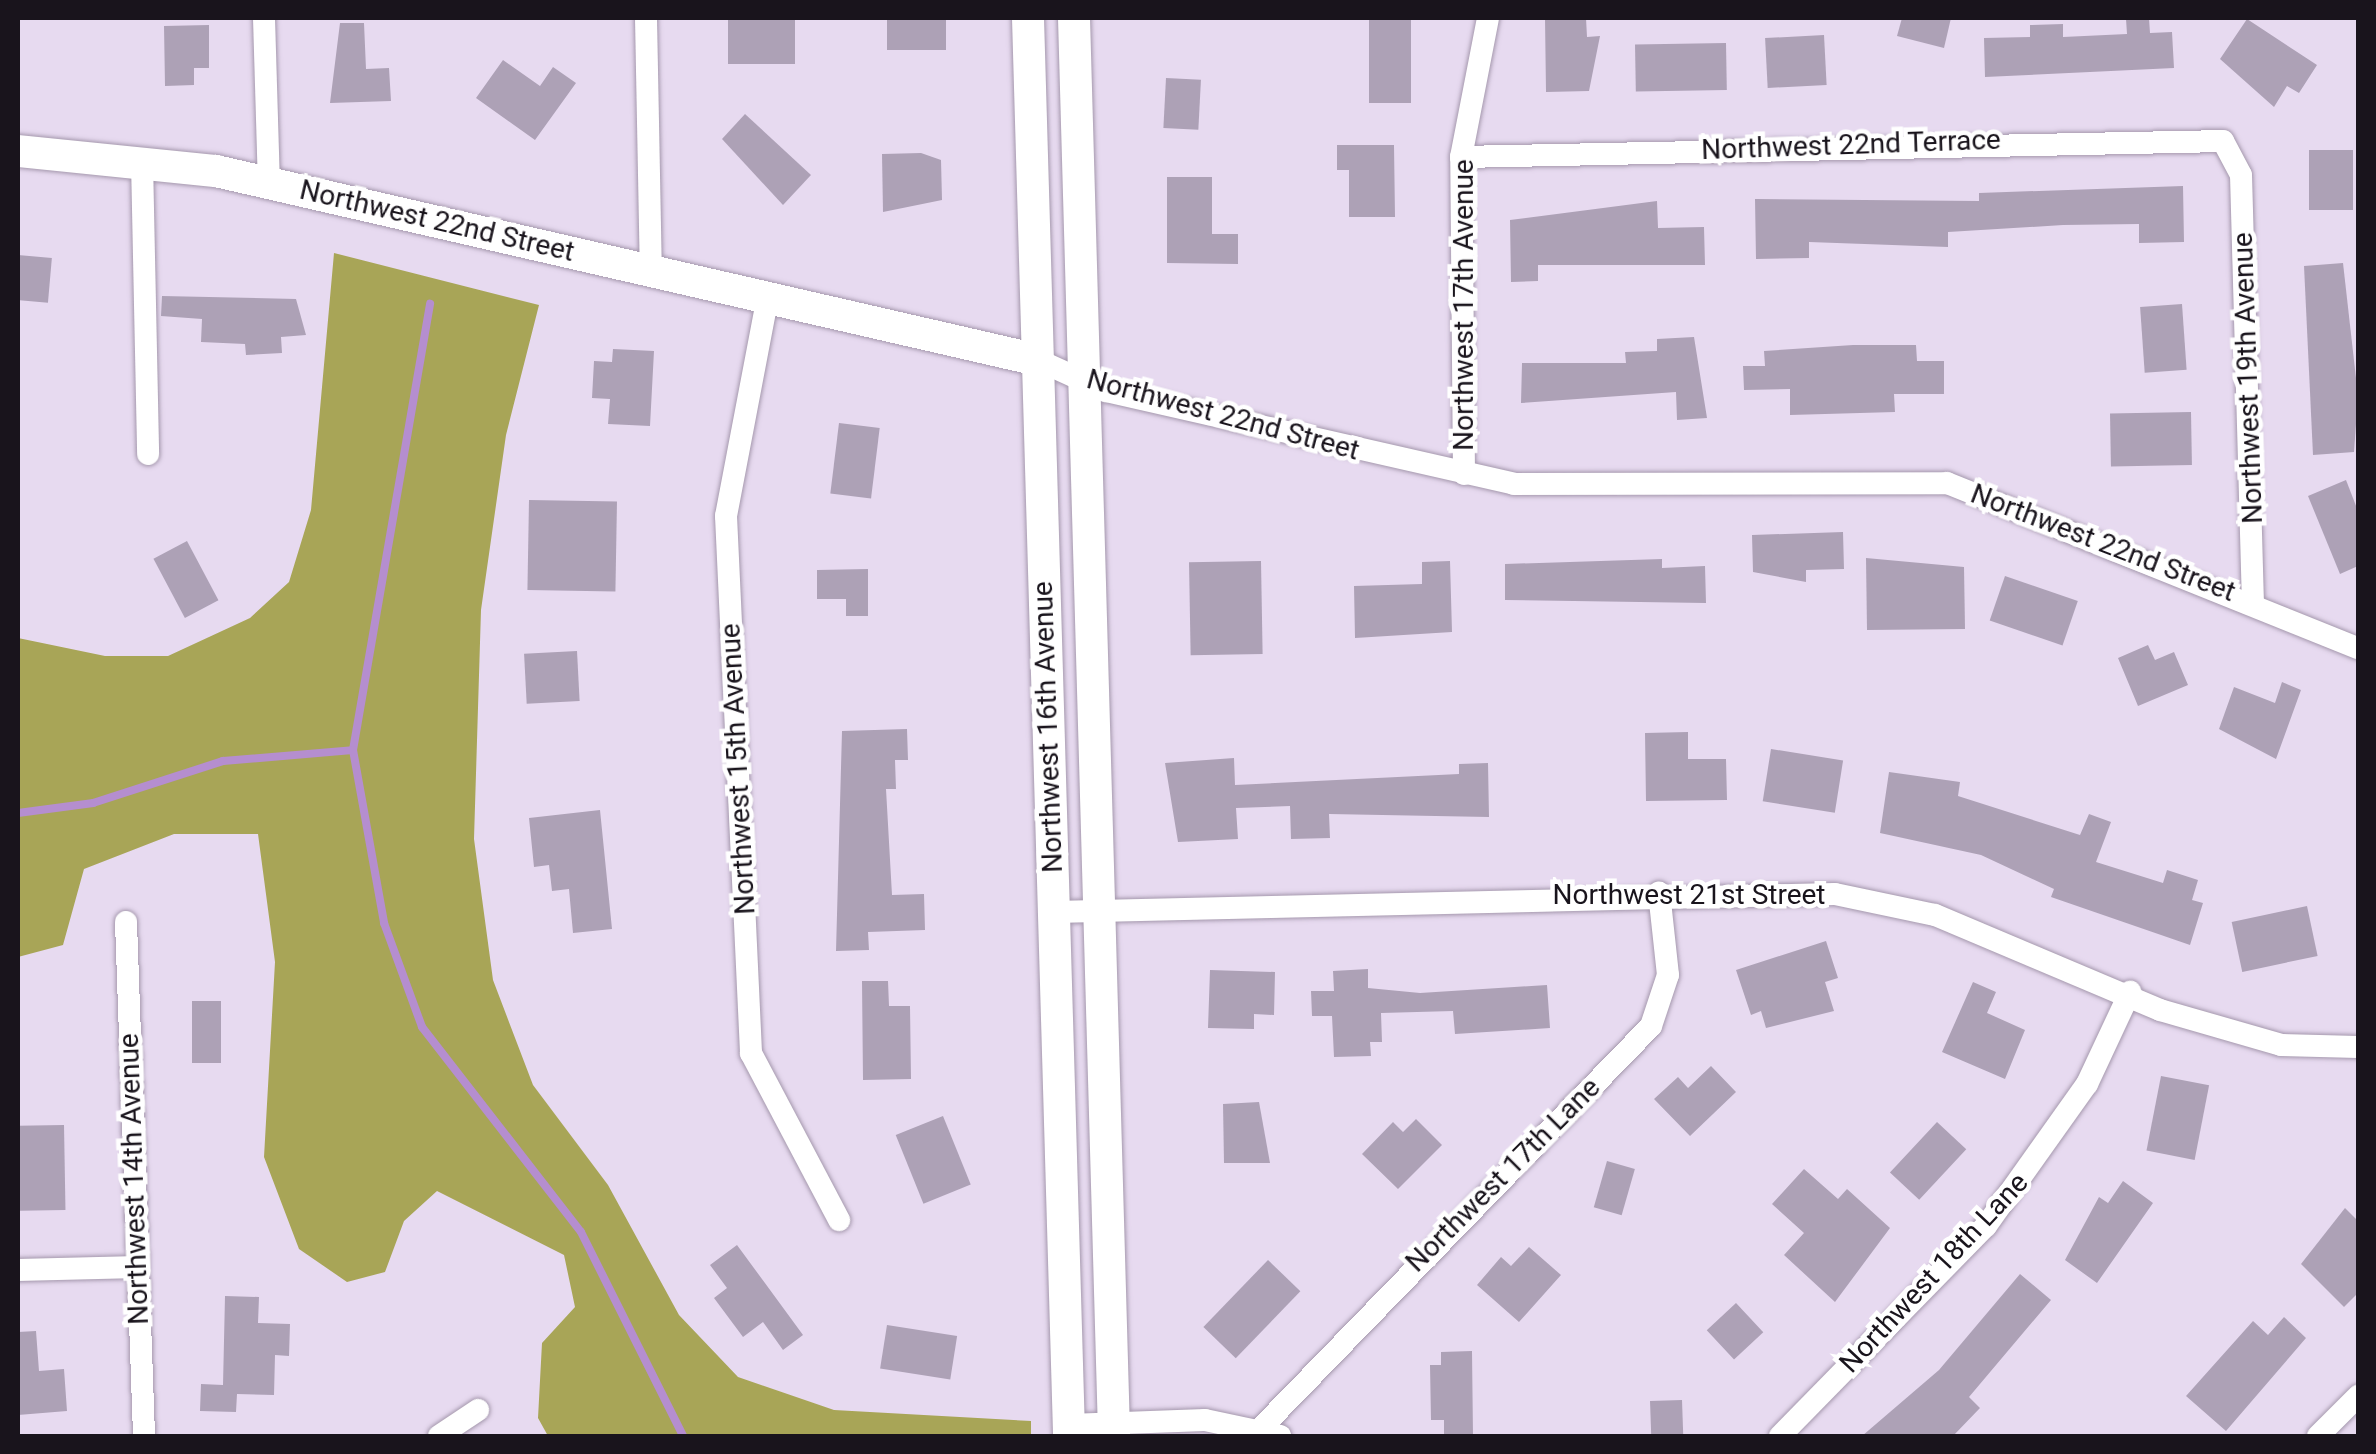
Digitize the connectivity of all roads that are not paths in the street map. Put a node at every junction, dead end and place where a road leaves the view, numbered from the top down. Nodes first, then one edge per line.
1 (264, 18) edge
2 (646, 18) edge
3 (1028, 18) edge
4 (1074, 18) edge
5 (1488, 18) edge
6 (18, 151) edge
7 (2232, 157) joint
8 (1461, 158) junction
9 (142, 162) junction
10 (269, 183) junction
11 (651, 274) junction
12 (767, 301) junction
13 (1038, 360) junction
14 (1081, 379) junction
15 (148, 454) dead end
16 (1464, 474) junction
17 (2253, 602) junction
18 (2358, 648) edge
19 (1659, 892) junction
20 (1098, 909) junction
21 (1054, 912) junction
22 (126, 922) dead end
23 (2130, 992) junction
24 (2358, 1047) edge
25 (839, 1220) dead end
26 (138, 1267) junction
27 (18, 1270) edge
28 (2358, 1396) edge
29 (478, 1410) dead end
30 (1114, 1429) edge
31 (1069, 1430) edge
32 (1272, 1431) edge
33 (144, 1436) edge
34 (438, 1436) edge
35 (1780, 1436) edge
36 (2318, 1436) edge

1 - 10 street
2 - 11 street
3 - 13 main road, Northwest 16th Avenue
4 - 14 main road, Northwest 16th Avenue
5 - 8 street, Northwest 17th Avenue
6 - 9 main road, Northwest 22nd Street
7 - 8 street, Northwest 22nd Terrace
7 - 17 street, Northwest 19th Avenue
8 - 16 street, Northwest 17th Avenue
9 - 10 main road, Northwest 22nd Street
9 - 15 street
10 - 11 main road, Northwest 22nd Street
11 - 12 main road, Northwest 22nd Street
12 - 13 main road, Northwest 22nd Street
12 - 25 street, Northwest 15th Avenue
13 - 14 street, Northwest 22nd Street
13 - 21 main road, Northwest 16th Avenue
14 - 16 street, Northwest 22nd Street
14 - 20 main road, Northwest 16th Avenue
16 - 17 street, Northwest 22nd Street
17 - 18 street, Northwest 22nd Street
19 - 20 street, Northwest 21st Street
19 - 23 street, Northwest 21st Street
19 - 32 street, Northwest 17th Lane
20 - 21 street, Northwest 21st Street
20 - 30 main road, Northwest 16th Avenue
21 - 31 main road, Northwest 16th Avenue
22 - 26 street, Northwest 14th Avenue
23 - 24 street, Northwest 21st Street
23 - 35 street, Northwest 18th Lane
26 - 27 street
26 - 33 street, Northwest 14th Avenue
28 - 36 street
29 - 34 street
30 - 31 street
30 - 32 street

